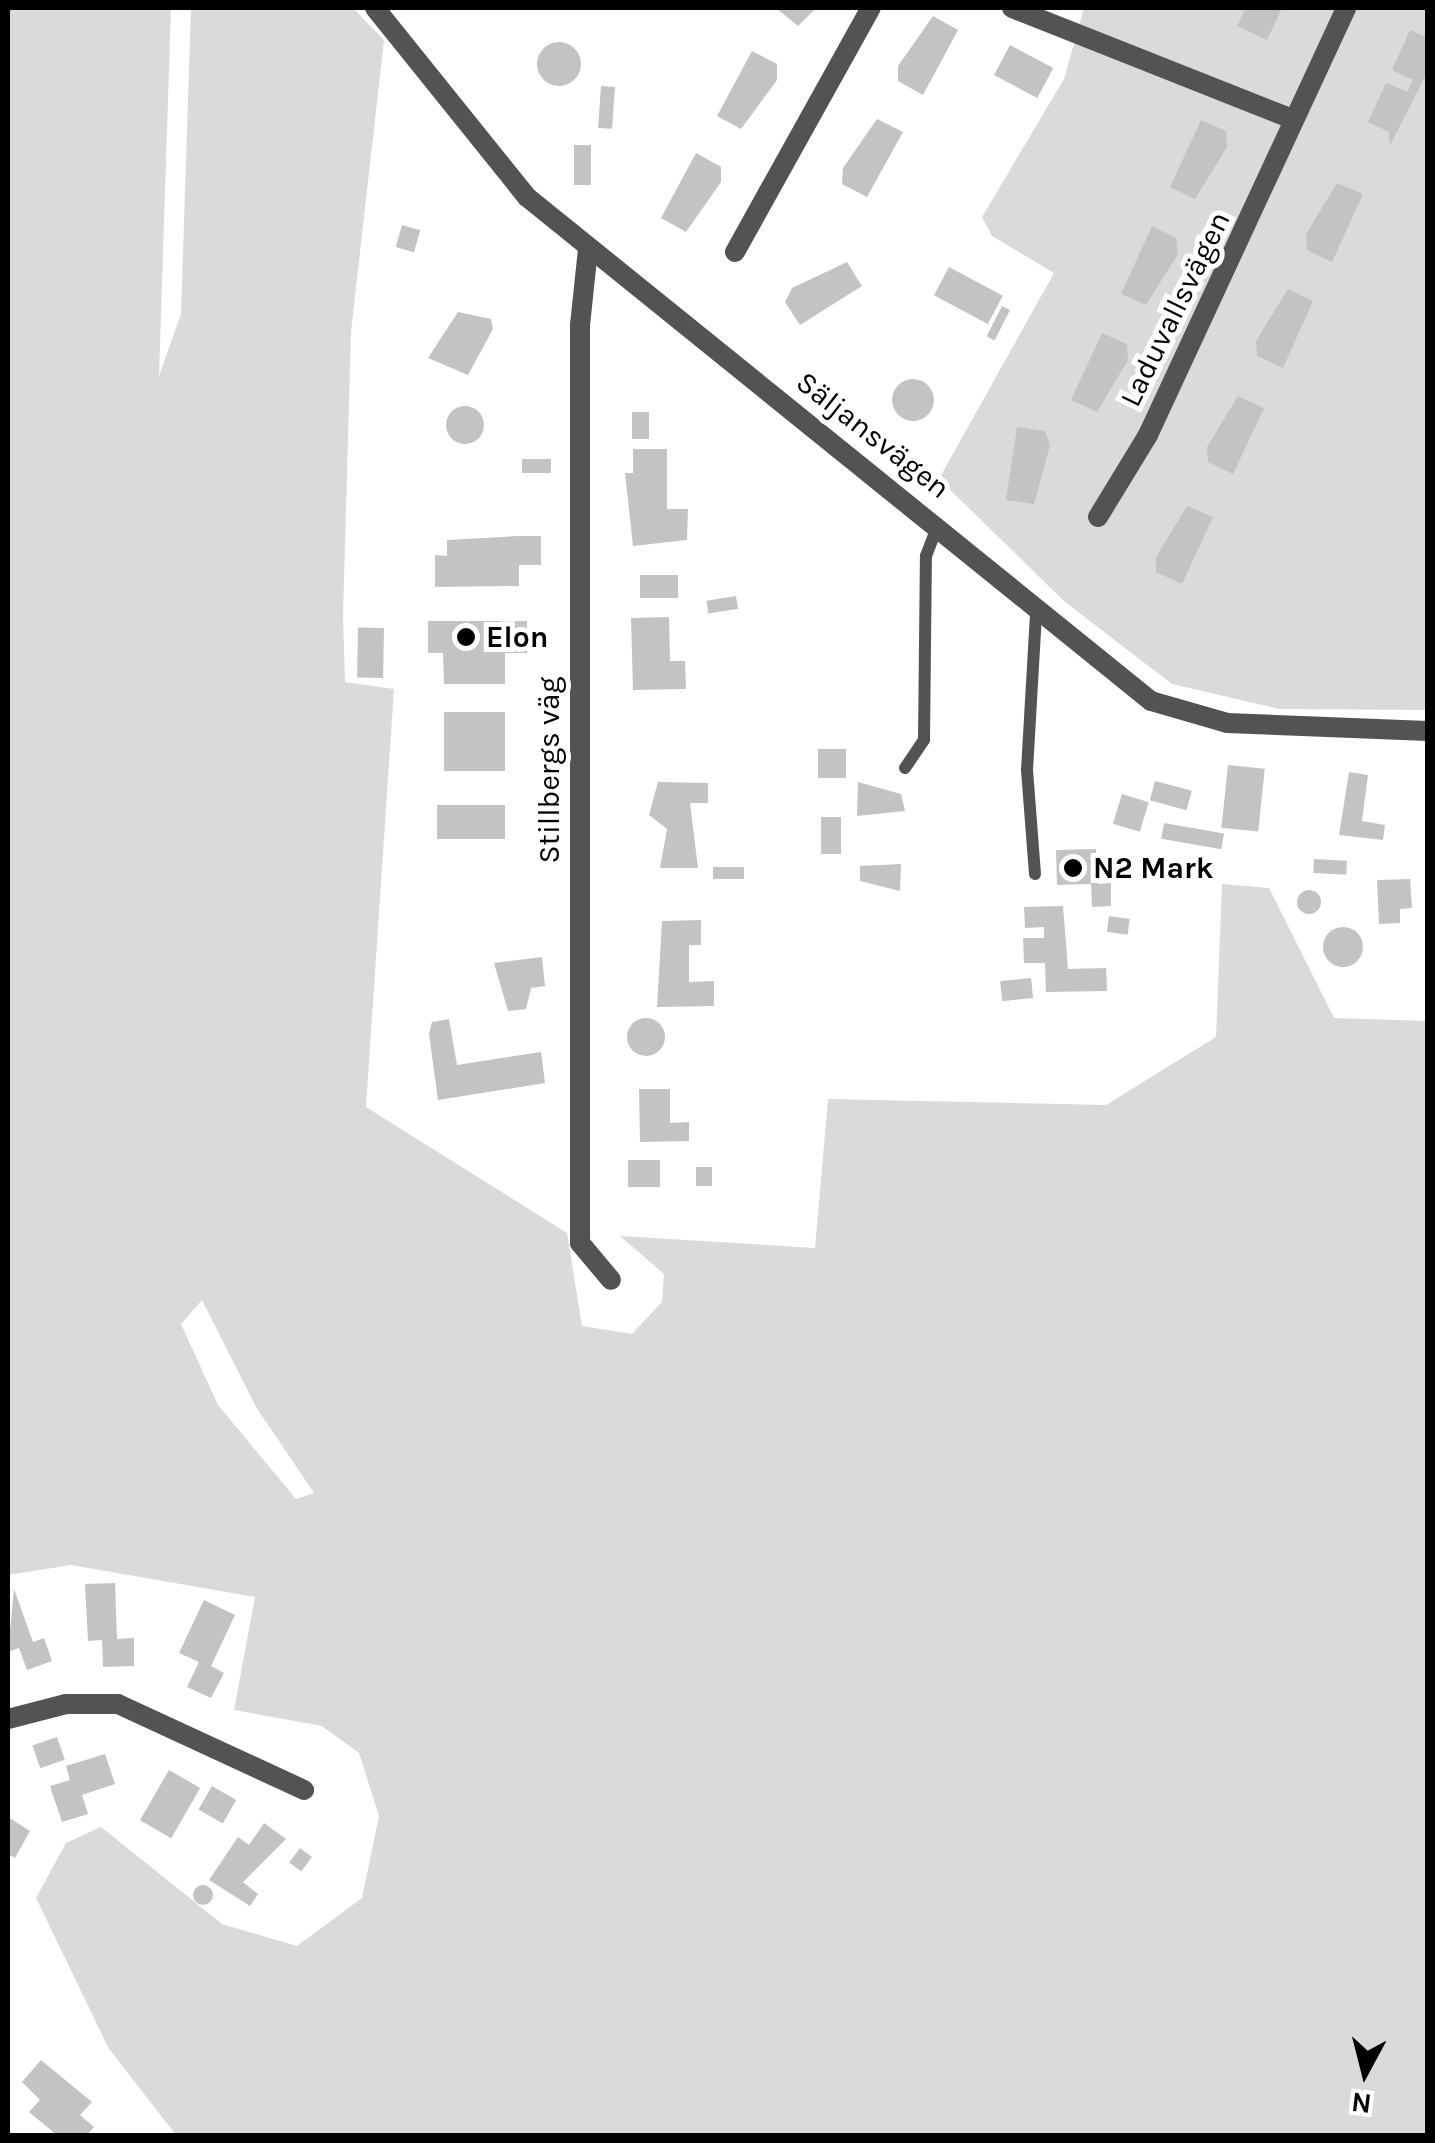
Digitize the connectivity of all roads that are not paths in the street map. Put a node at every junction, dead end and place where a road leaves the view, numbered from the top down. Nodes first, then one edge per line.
1 (374, 8) edge
2 (871, 8) edge
3 (1012, 8) edge
4 (1346, 8) edge
5 (1290, 118) junction
6 (588, 248) junction
7 (735, 252) dead end
8 (1098, 517) dead end
9 (938, 525) junction
10 (1036, 613) junction
11 (1428, 731) edge
12 (905, 768) dead end
13 (1035, 874) dead end
14 (611, 1280) dead end
15 (8, 1719) edge
16 (304, 1790) dead end

1 - 6 street, Säljansvägen
2 - 7 street
3 - 5 street
4 - 5 street, Laduvallsvägen
5 - 8 street, Laduvallsvägen
6 - 9 street, Säljansvägen
6 - 14 street, Stillbergs väg
9 - 10 street, Säljansvägen
9 - 12 lane
10 - 11 street, Säljansvägen
10 - 13 lane
15 - 16 street

